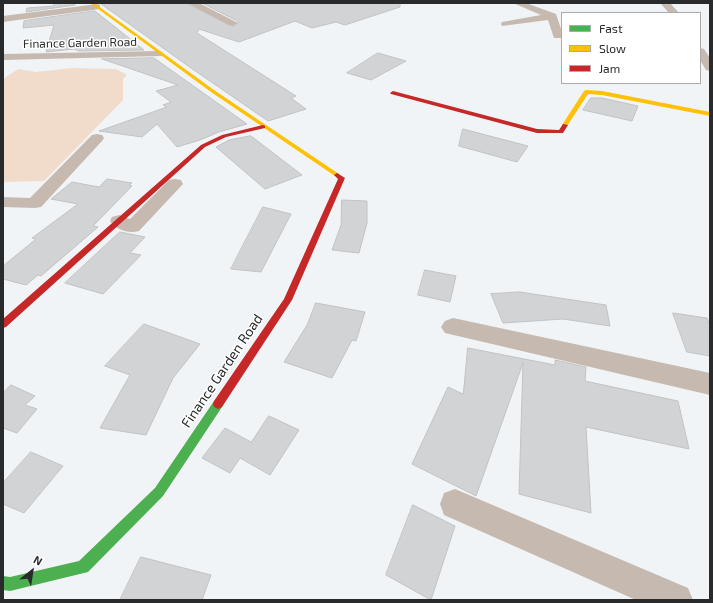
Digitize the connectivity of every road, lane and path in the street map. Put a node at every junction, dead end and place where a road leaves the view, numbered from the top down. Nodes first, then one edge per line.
1 (192, 3) edge
2 (518, 3) edge
3 (665, 3) edge
4 (94, 5) edge
5 (673, 12) edge
6 (557, 16) edge
7 (3, 19) edge
8 (233, 23) dead end
9 (506, 24) dead end
10 (558, 36) dead end
11 (158, 54) junction
12 (701, 54) edge
13 (3, 57) edge
14 (710, 67) edge
15 (393, 94) dead end
16 (710, 114) edge
17 (263, 127) junction
18 (97, 138) dead end
19 (175, 184) dead end
20 (3, 202) edge
21 (119, 221) junction
22 (3, 324) edge
23 (453, 327) dead end
24 (710, 384) edge
25 (454, 504) dead end
26 (3, 583) edge
27 (676, 600) edge

1 - 8 street
2 - 6 street
3 - 5 street
4 - 7 street, Finance Garden Road
4 - 11 street, Finance Garden Road
6 - 9 street
6 - 10 street
11 - 13 street, Finance Garden Road
11 - 17 street, Finance Garden Road
12 - 14 street
15 - 16 street
17 - 21 street
17 - 26 street, Finance Garden Road
18 - 20 street
19 - 21 street
21 - 22 street
23 - 24 street
25 - 27 street

